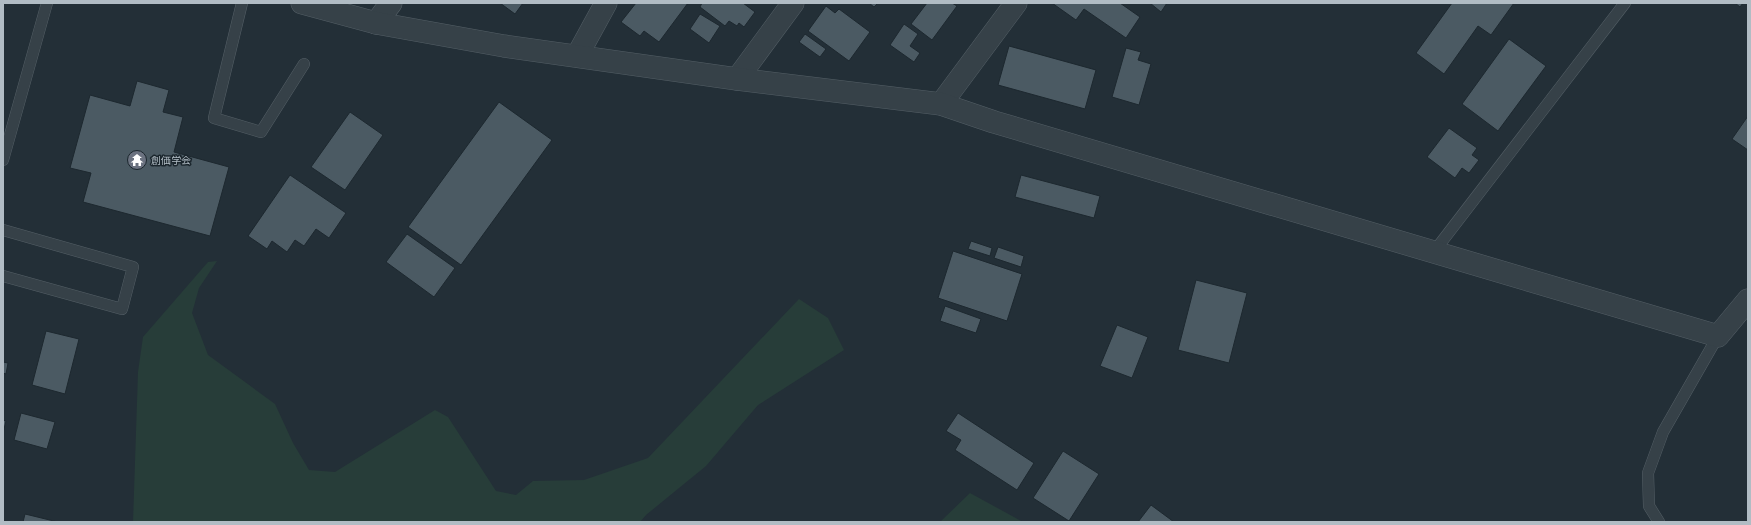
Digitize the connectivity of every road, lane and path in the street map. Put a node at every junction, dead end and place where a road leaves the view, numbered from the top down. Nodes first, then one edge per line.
1 (47, 3) edge
2 (242, 3) edge
3 (302, 3) edge
4 (391, 3) edge
5 (606, 3) edge
6 (793, 3) edge
7 (1016, 3) edge
8 (1625, 3) edge
9 (376, 23) junction
10 (577, 56) junction
11 (304, 64) dead end
12 (737, 79) junction
13 (941, 104) junction
14 (3, 160) edge
15 (3, 230) edge
16 (1434, 253) junction
17 (3, 276) edge
18 (1748, 300) edge
19 (1718, 336) junction
20 (1659, 522) edge

1 - 14 lane
2 - 11 lane
3 - 9 street
4 - 9 street
5 - 10 street
6 - 12 street
7 - 13 street
8 - 16 lane
9 - 10 street
10 - 12 street
12 - 13 street
13 - 16 street
15 - 17 lane
16 - 19 street
18 - 19 street
19 - 20 lane

